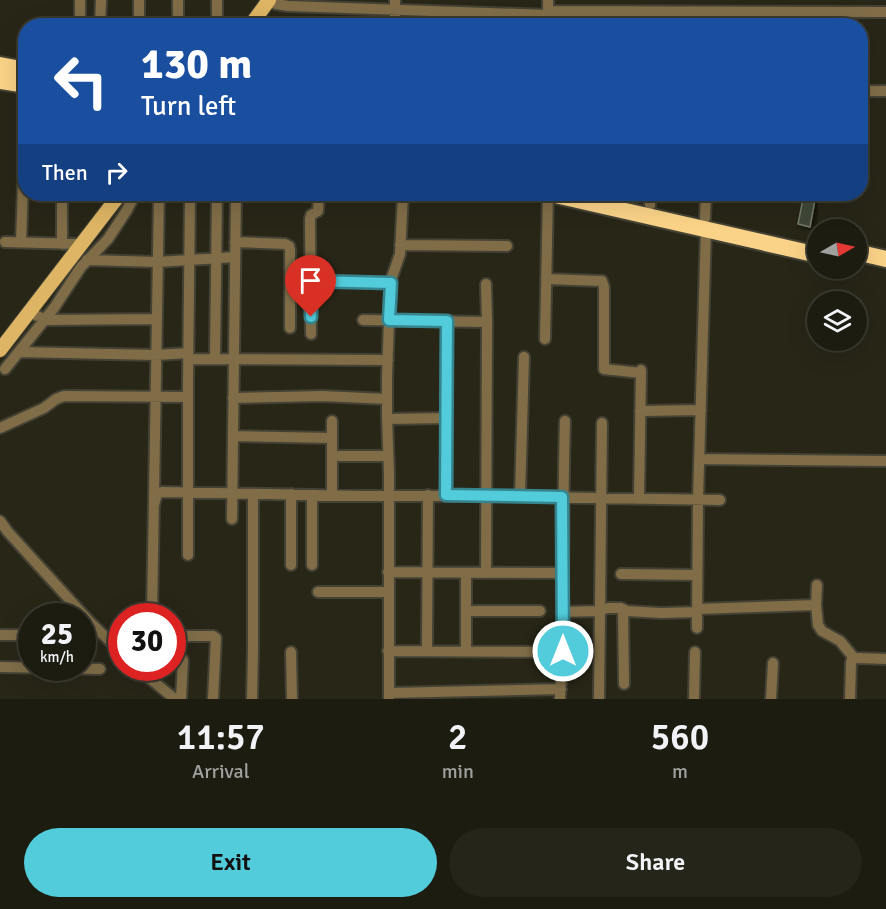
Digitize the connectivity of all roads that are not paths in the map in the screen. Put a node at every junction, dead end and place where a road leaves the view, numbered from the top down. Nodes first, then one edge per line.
1 (80, 0) edge
2 (101, 0) edge
3 (139, 0) edge
4 (178, 0) edge
5 (217, 0) edge
6 (269, 1) edge
7 (395, 5) edge
8 (880, 8) edge
9 (548, 13) edge
10 (80, 18) edge
11 (100, 18) edge
12 (139, 18) edge
13 (178, 18) edge
14 (217, 18) edge
15 (256, 18) edge
16 (0, 65) edge
17 (18, 68) edge
18 (0, 81) edge
19 (18, 84) edge
20 (868, 91) edge
21 (886, 91) edge
22 (22, 201) edge
23 (62, 201) edge
24 (116, 201) edge
25 (132, 201) edge
26 (159, 201) edge
27 (190, 201) edge
28 (217, 201) edge
29 (236, 201) edge
30 (319, 201) edge
31 (403, 201) edge
32 (550, 201) edge
33 (587, 201) edge
34 (655, 201) edge
35 (706, 201) edge
36 (705, 223) junction
37 (5, 242) dead end
38 (21, 242) junction
39 (235, 242) junction
40 (62, 244) junction
41 (400, 245) junction
42 (507, 246) dead end
43 (807, 247) edge
44 (81, 255) junction
45 (867, 255) edge
46 (235, 257) junction
47 (217, 258) junction
48 (886, 259) edge
49 (189, 260) junction
50 (158, 262) junction
51 (867, 266) edge
52 (886, 270) edge
53 (546, 279) junction
54 (311, 281) junction
55 (391, 283) junction
56 (486, 284) dead end
57 (29, 312) junction
58 (157, 319) junction
59 (44, 320) junction
60 (363, 320) dead end
61 (389, 320) junction
62 (447, 321) junction
63 (488, 322) junction
64 (290, 328) dead end
65 (311, 334) dead end
66 (545, 339) dead end
67 (0, 350) edge
68 (19, 352) junction
69 (156, 355) junction
70 (188, 356) junction
71 (524, 357) dead end
72 (215, 358) junction
73 (234, 358) junction
74 (388, 360) junction
75 (5, 369) dead end
76 (156, 397) junction
77 (188, 397) junction
78 (234, 398) junction
79 (387, 399) junction
80 (701, 410) junction
81 (640, 411) junction
82 (447, 418) junction
83 (387, 419) junction
84 (332, 421) dead end
85 (565, 421) dead end
86 (602, 423) dead end
87 (0, 428) edge
88 (233, 436) junction
89 (332, 438) junction
90 (332, 456) junction
91 (388, 456) junction
92 (699, 459) junction
93 (886, 461) edge
94 (188, 493) junction
95 (232, 493) junction
96 (253, 494) junction
97 (291, 494) junction
98 (312, 495) junction
99 (332, 495) junction
100 (389, 495) junction
101 (428, 495) junction
102 (446, 495) junction
103 (486, 496) junction
104 (520, 496) junction
105 (562, 497) junction
106 (602, 498) junction
107 (639, 499) junction
108 (698, 500) junction
109 (720, 500) dead end
110 (154, 505) junction
111 (232, 519) dead end
112 (0, 521) edge
113 (188, 555) dead end
114 (291, 565) dead end
115 (312, 565) dead end
116 (388, 572) junction
117 (428, 573) junction
118 (466, 573) junction
119 (486, 573) junction
120 (562, 573) junction
121 (621, 574) dead end
122 (697, 575) junction
123 (817, 585) dead end
124 (388, 591) junction
125 (318, 592) dead end
126 (152, 603) edge
127 (816, 605) junction
128 (623, 609) junction
129 (600, 610) junction
130 (697, 610) junction
131 (466, 611) junction
132 (540, 611) dead end
133 (562, 612) junction
134 (697, 628) dead end
135 (0, 634) edge
136 (18, 635) edge
137 (186, 636) edge
138 (108, 639) edge
139 (388, 651) junction
140 (427, 651) junction
141 (466, 651) junction
142 (563, 651) junction
143 (291, 652) dead end
144 (695, 652) dead end
145 (855, 658) junction
146 (886, 659) edge
147 (773, 663) dead end
148 (0, 667) edge
149 (18, 667) edge
150 (96, 669) edge
151 (100, 669) dead end
152 (153, 681) edge
153 (182, 681) edge
154 (624, 684) dead end
155 (560, 694) edge
156 (389, 696) edge
157 (175, 699) edge
158 (181, 699) edge
159 (213, 699) edge
160 (252, 699) edge
161 (292, 699) edge
162 (599, 699) edge
163 (694, 699) edge
164 (771, 699) edge
165 (850, 699) edge

1 - 10 street
2 - 11 street
3 - 12 street
4 - 13 street
5 - 14 street
6 - 7 street
6 - 15 main road
7 - 9 street
8 - 9 street
16 - 17 highway
18 - 19 highway
20 - 21 street
22 - 38 street
23 - 40 street
24 - 44 main road
25 - 44 street
26 - 50 street
27 - 49 street
28 - 47 street
29 - 39 street
30 - 54 street
31 - 41 street
32 - 53 street
33 - 36 highway
34 - 36 highway
35 - 36 street
36 - 43 highway
36 - 80 street
37 - 38 street
38 - 40 street
39 - 46 street
39 - 64 street
40 - 44 street
41 - 42 street
41 - 55 street
44 - 50 street
44 - 57 main road
44 - 59 street
45 - 48 highway
46 - 47 street
46 - 73 street
47 - 49 street
47 - 72 street
49 - 50 street
49 - 70 street
50 - 58 street
51 - 52 highway
53 - 66 street
53 - 81 street
54 - 55 street
54 - 65 street
55 - 61 street
56 - 63 street
57 - 59 street
57 - 67 main road
58 - 59 street
58 - 69 street
59 - 68 street
60 - 61 street
61 - 62 street
61 - 74 street
62 - 63 street
62 - 82 street
63 - 103 street
68 - 69 street
68 - 75 street
69 - 70 street
69 - 76 street
70 - 72 street
70 - 77 street
71 - 104 street
72 - 73 street
73 - 74 street
73 - 78 street
74 - 79 street
76 - 77 street
76 - 87 street
76 - 110 street
77 - 94 street
78 - 79 street
78 - 88 street
79 - 83 street
80 - 81 street
80 - 92 street
81 - 107 street
82 - 83 street
82 - 102 street
83 - 91 street
84 - 89 street
85 - 105 street
86 - 106 street
88 - 89 street
88 - 95 street
89 - 90 street
90 - 91 street
90 - 99 street
91 - 100 street
92 - 93 street
92 - 108 street
94 - 95 street
94 - 110 street
94 - 113 street
95 - 96 street
95 - 111 street
96 - 97 street
96 - 160 street
97 - 98 street
97 - 114 street
98 - 99 street
98 - 115 street
99 - 100 street
100 - 101 street
100 - 116 street
101 - 102 street
101 - 117 street
102 - 103 street
103 - 104 street
103 - 119 street
104 - 105 street
105 - 106 street
105 - 120 street
106 - 107 street
106 - 129 street
107 - 108 street
108 - 109 street
108 - 122 street
110 - 126 street
112 - 138 street
116 - 117 street
116 - 124 street
117 - 118 street
117 - 140 street
118 - 119 street
118 - 131 street
119 - 120 street
120 - 133 street
121 - 122 street
122 - 130 street
123 - 127 street
124 - 125 street
124 - 139 street
127 - 130 street
127 - 145 street
128 - 129 street
128 - 130 street
128 - 154 street
129 - 133 street
129 - 162 street
130 - 134 street
131 - 132 street
131 - 141 street
133 - 142 street
135 - 136 street
137 - 159 street
139 - 140 street
139 - 156 street
140 - 141 street
141 - 142 street
142 - 155 street
143 - 161 street
144 - 163 street
145 - 146 street
145 - 165 street
147 - 164 street
148 - 149 street
150 - 151 street
152 - 157 street
153 - 158 street
155 - 156 street

